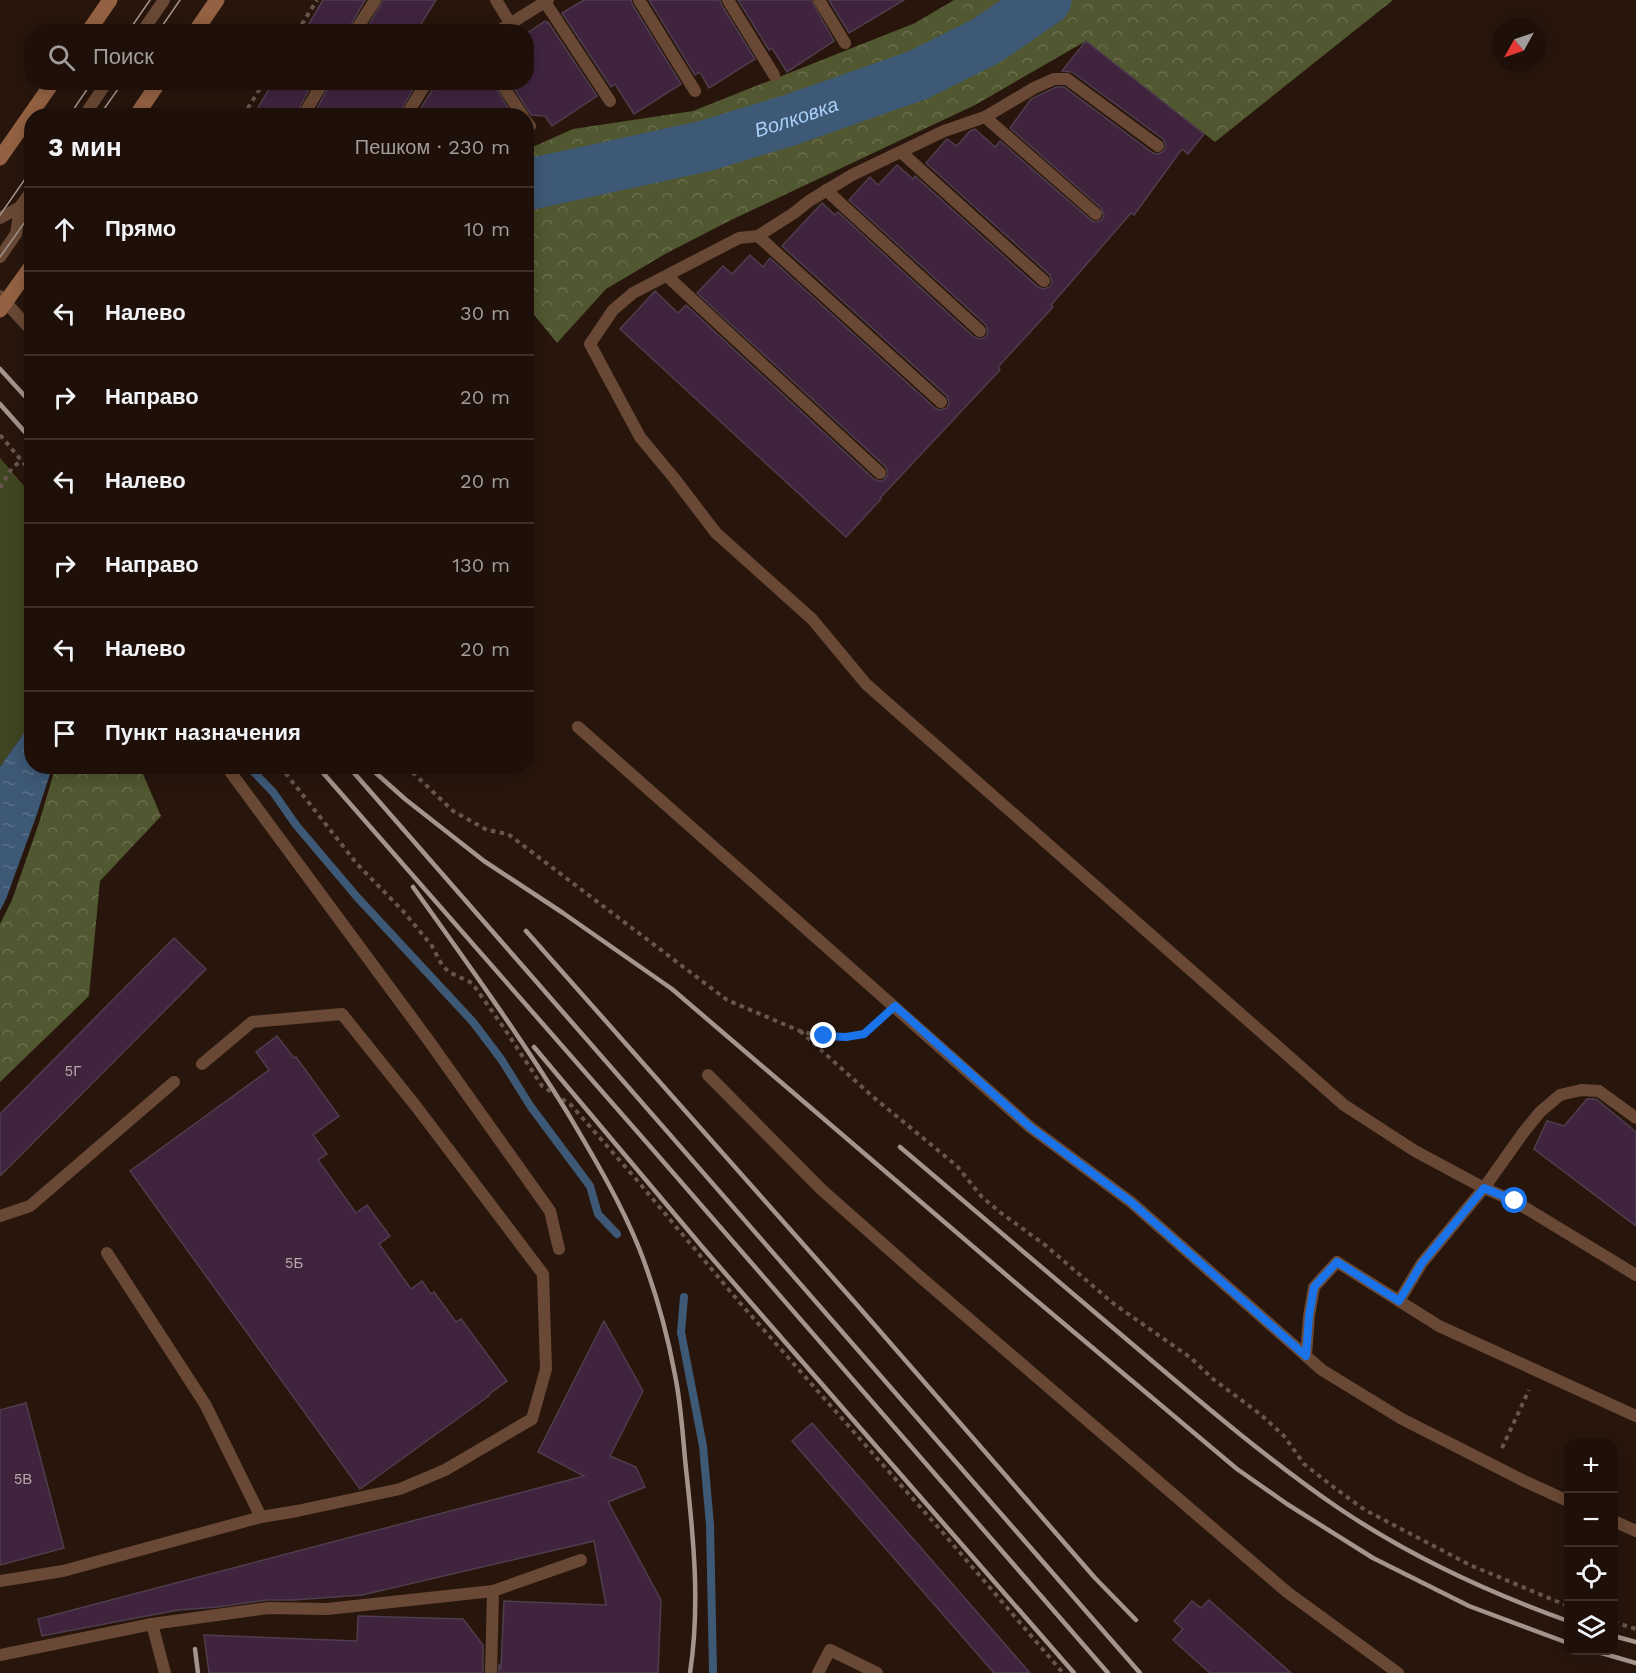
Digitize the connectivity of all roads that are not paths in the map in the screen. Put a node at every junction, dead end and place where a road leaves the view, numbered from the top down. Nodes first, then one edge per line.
1 (110, 0) edge
2 (164, 0) edge
3 (218, 0) edge
4 (375, 0) edge
5 (496, 0) edge
6 (639, 0) edge
7 (728, 0) edge
8 (819, 0) edge
9 (546, 1) edge
10 (510, 23) joint
11 (94, 24) edge
12 (148, 24) edge
13 (201, 24) edge
14 (360, 24) edge
15 (846, 43) dead end
16 (774, 75) dead end
17 (47, 90) edge
18 (102, 90) edge
19 (154, 90) edge
20 (318, 90) edge
21 (422, 90) edge
22 (505, 90) edge
23 (695, 91) dead end
24 (610, 101) dead end
25 (35, 108) edge
26 (89, 108) edge
27 (141, 108) edge
28 (308, 108) edge
29 (411, 108) edge
30 (518, 108) edge
31 (985, 117) junction
32 (24, 124) edge
33 (1158, 146) dead end
34 (901, 152) junction
35 (0, 158) edge
36 (826, 190) junction
37 (24, 201) edge
38 (20, 207) junction
39 (1096, 214) dead end
40 (0, 218) edge
41 (758, 236) junction
42 (0, 257) edge
43 (24, 276) edge
44 (666, 276) junction
45 (1044, 281) dead end
46 (0, 296) edge
47 (0, 310) edge
48 (24, 322) edge
49 (980, 331) dead end
50 (941, 402) dead end
51 (880, 473) dead end
52 (578, 727) dead end
53 (232, 774) edge
54 (202, 1064) dead end
55 (708, 1075) dead end
56 (174, 1082) dead end
57 (1636, 1118) edge
58 (1484, 1188) junction
59 (0, 1216) edge
60 (559, 1249) dead end
61 (107, 1253) dead end
62 (1636, 1275) edge
63 (1399, 1301) junction
64 (1306, 1356) junction
65 (1636, 1416) edge
66 (1564, 1499) edge
67 (261, 1517) junction
68 (1618, 1523) edge
69 (1636, 1531) edge
70 (581, 1560) dead end
71 (0, 1581) edge
72 (493, 1591) junction
73 (152, 1624) junction
74 (0, 1655) edge
75 (165, 1673) edge
76 (491, 1673) edge
77 (818, 1673) edge
78 (877, 1673) edge
79 (1398, 1673) edge

1 - 11 main road
2 - 12 lane
3 - 13 main road
4 - 14 lane
5 - 10 lane
6 - 23 lane
7 - 16 lane
8 - 15 lane
9 - 10 lane
9 - 24 lane
17 - 25 main road
18 - 26 lane
19 - 27 main road
20 - 28 lane
21 - 29 lane
22 - 30 lane
31 - 33 lane
31 - 34 lane
31 - 39 lane
32 - 35 main road
34 - 36 lane
34 - 45 lane
36 - 41 lane
36 - 49 lane
37 - 38 lane
38 - 40 lane
38 - 42 lane
41 - 44 lane
41 - 50 lane
43 - 47 main road
44 - 51 lane
44 - 58 lane
46 - 48 lane
52 - 64 lane
53 - 60 lane
54 - 67 lane
55 - 79 lane
56 - 59 lane
57 - 58 lane
58 - 62 lane
58 - 63 lane
61 - 67 lane
63 - 64 lane
63 - 65 lane
64 - 66 lane
67 - 71 lane
68 - 69 lane
70 - 72 lane
72 - 73 lane
72 - 76 lane
73 - 74 lane
73 - 75 lane
77 - 78 lane

